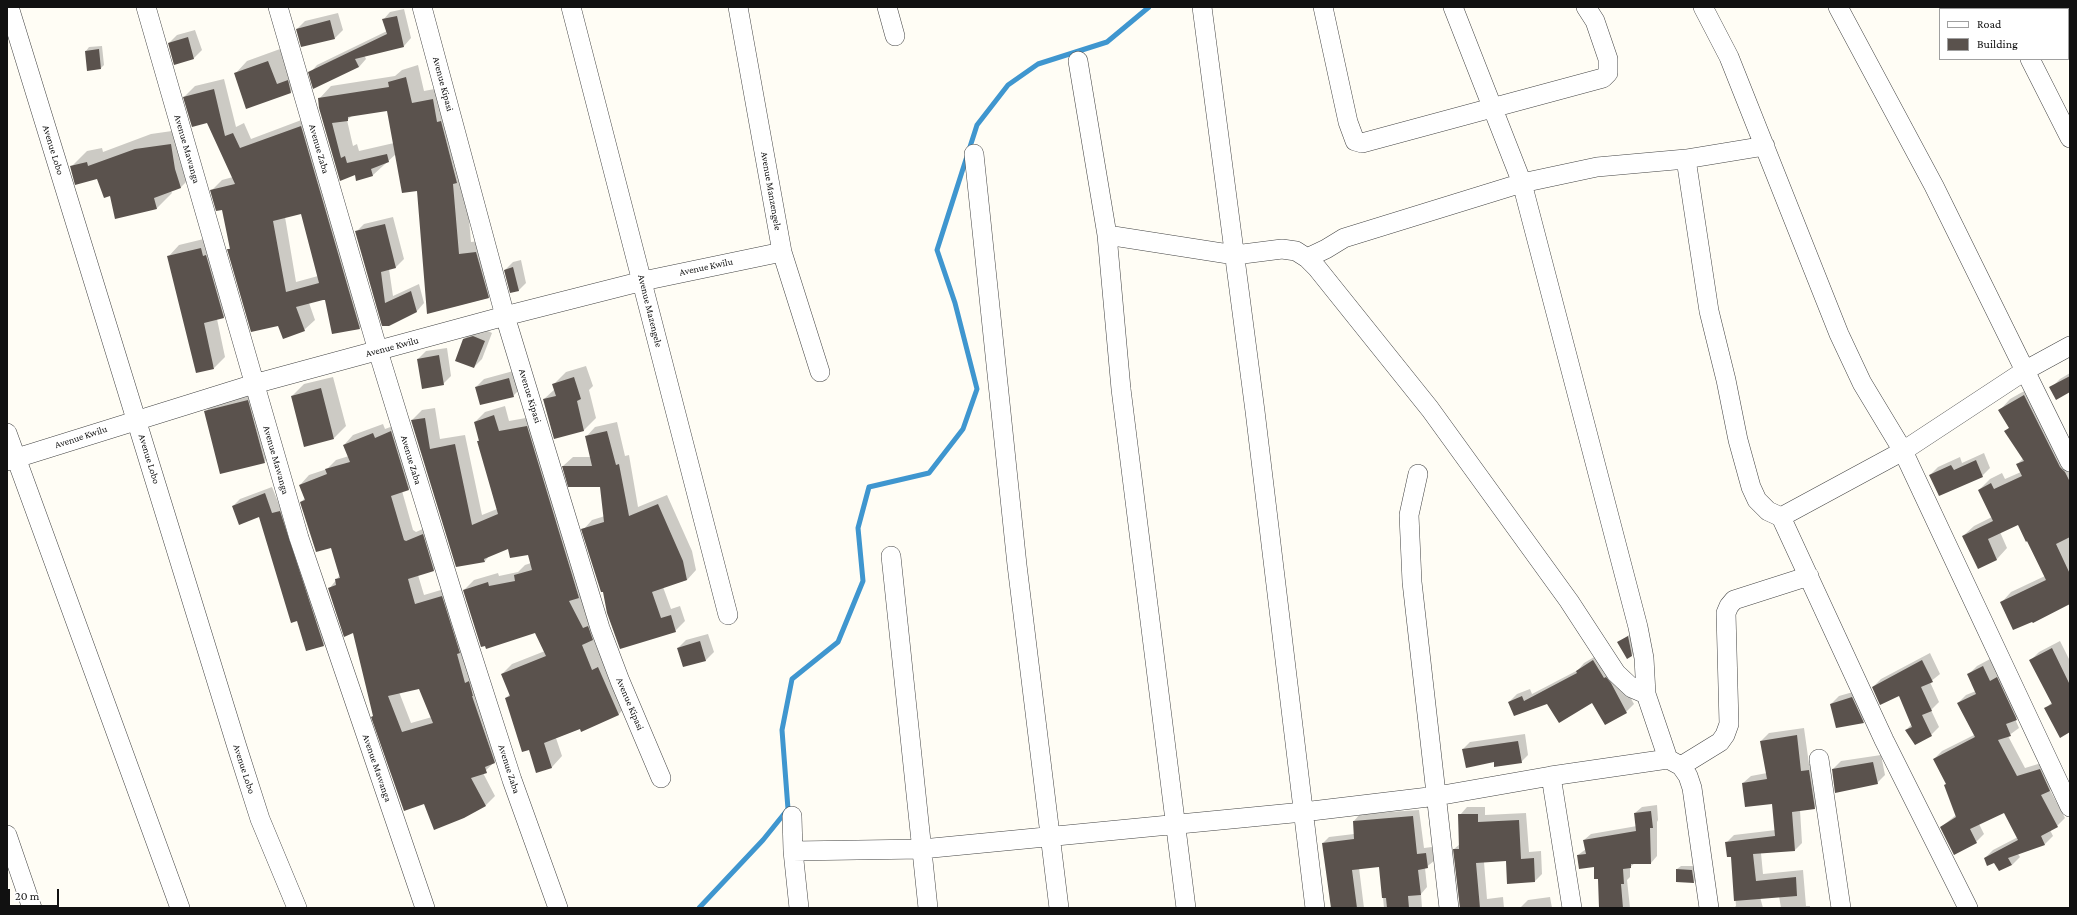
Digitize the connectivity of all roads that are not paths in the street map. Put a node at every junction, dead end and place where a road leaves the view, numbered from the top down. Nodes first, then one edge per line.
1 (9, 7) edge
2 (146, 7) edge
3 (278, 7) edge
4 (422, 7) edge
5 (571, 7) edge
6 (738, 7) edge
7 (887, 7) edge
8 (1202, 7) edge
9 (1324, 7) edge
10 (1454, 7) edge
11 (1586, 7) edge
12 (1703, 7) edge
13 (1838, 7) edge
14 (895, 36) dead end
15 (2031, 60) edge
16 (1078, 61) dead end
17 (1492, 106) junction
18 (2070, 138) edge
19 (1765, 146) junction
20 (974, 154) dead end
21 (1686, 160) junction
22 (1522, 183) junction
23 (1107, 235) junction
24 (782, 252) junction
25 (1235, 255) junction
26 (1307, 258) junction
27 (643, 280) junction
28 (505, 316) junction
29 (2070, 346) edge
30 (378, 351) junction
31 (2026, 370) junction
32 (820, 372) dead end
33 (254, 384) junction
34 (136, 419) junction
35 (7, 433) edge
36 (1903, 451) junction
37 (12, 460) edge
38 (2070, 462) edge
39 (1418, 474) dead end
40 (1781, 517) junction
41 (891, 556) dead end
42 (1809, 576) junction
43 (728, 615) dead end
44 (1646, 694) junction
45 (1819, 759) dead end
46 (1675, 762) junction
47 (1551, 776) junction
48 (661, 778) dead end
49 (1437, 796) junction
50 (2070, 807) edge
51 (1303, 812) junction
52 (792, 816) dead end
53 (1176, 824) junction
54 (7, 834) edge
55 (1051, 836) junction
56 (922, 849) junction
57 (793, 851) junction
58 (32, 908) edge
59 (180, 908) edge
60 (297, 908) edge
61 (425, 908) edge
62 (558, 908) edge
63 (799, 908) edge
64 (928, 908) edge
65 (1059, 908) edge
66 (1186, 908) edge
67 (1315, 908) edge
68 (1449, 908) edge
69 (1572, 908) edge
70 (1709, 908) edge
71 (1841, 908) edge
72 (1968, 908) edge

1 - 34 street, Avenue Lobo
2 - 33 street, Avenue Mawanga
3 - 30 street, Avenue Zaba
4 - 28 street, Avenue Kipasi
5 - 27 street, Avenue Mazengele
6 - 24 street, Avenue Manzengele
7 - 14 street
8 - 25 street
9 - 17 street
10 - 17 street
11 - 17 street
12 - 19 street
13 - 31 street
15 - 18 street
16 - 23 street
17 - 22 street
19 - 21 street
19 - 36 street
20 - 55 street
21 - 22 street
21 - 40 street
22 - 26 street
22 - 44 street
23 - 25 street
23 - 53 street
24 - 27 street, Avenue Kwilu
24 - 32 street, Avenue Manzengele
25 - 26 street
25 - 51 street
26 - 44 street
27 - 28 street, Avenue Kwilu
27 - 43 street, Avenue Mazengele
28 - 30 street, Avenue Kwilu
28 - 48 street, Avenue Kipasi
29 - 31 street
30 - 33 street, Avenue Kwilu
30 - 62 street, Avenue Zaba
31 - 36 street
31 - 38 street
33 - 34 street, Avenue Kwilu
33 - 61 street, Avenue Mawanga
34 - 37 street, Avenue Kwilu
34 - 60 street, Avenue Lobo
35 - 37 street
36 - 40 street
36 - 50 street
37 - 59 street
39 - 49 street
40 - 42 street
41 - 56 street
42 - 46 street
42 - 72 street
44 - 46 street
45 - 71 street
46 - 47 street
46 - 70 street
47 - 49 street
47 - 69 street
49 - 51 street
49 - 68 street
51 - 53 street
51 - 67 street
52 - 57 street
53 - 55 street
53 - 66 street
54 - 58 street
55 - 56 street
55 - 65 street
56 - 57 street
56 - 64 street
57 - 63 street

